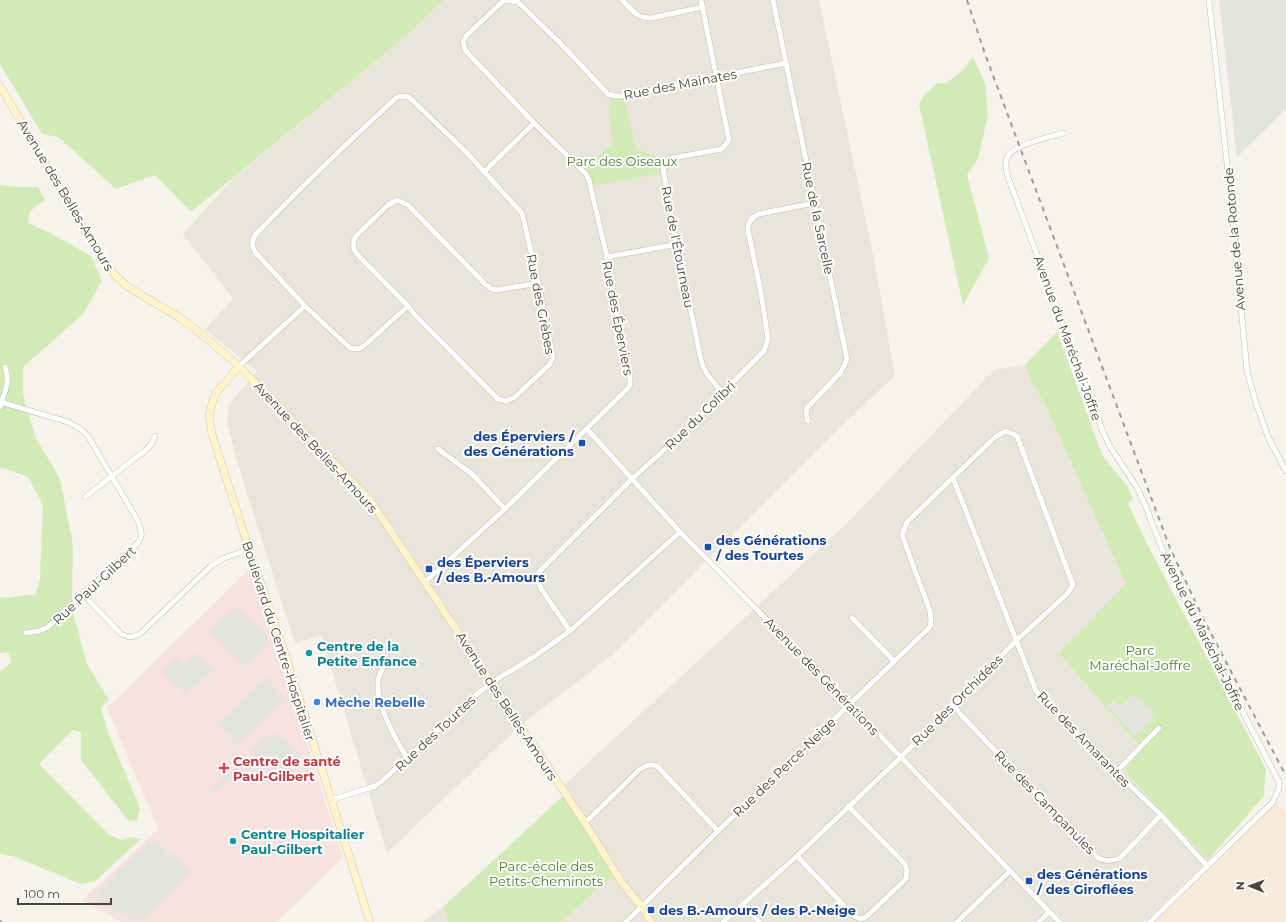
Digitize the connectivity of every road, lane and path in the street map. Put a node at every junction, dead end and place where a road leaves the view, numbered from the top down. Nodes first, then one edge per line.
1 (622, 0) edge
2 (701, 0) edge
3 (773, 0) edge
4 (1209, 0) edge
5 (702, 7) junction
6 (463, 42) joint
7 (786, 63) junction
8 (716, 77) junction
9 (0, 86) edge
10 (534, 122) junction
11 (1063, 133) dead end
12 (484, 172) junction
13 (814, 203) junction
14 (678, 244) junction
15 (607, 257) junction
16 (538, 283) junction
17 (305, 306) junction
18 (408, 306) junction
19 (239, 366) junction
20 (5, 367) dead end
21 (722, 394) junction
22 (0, 404) edge
23 (808, 422) dead end
24 (587, 429) junction
25 (155, 436) dead end
26 (1017, 436) joint
27 (438, 449) dead end
28 (1286, 470) edge
29 (112, 476) junction
30 (953, 478) junction
31 (632, 479) junction
32 (85, 497) dead end
33 (505, 509) junction
34 (680, 532) junction
35 (249, 549) junction
36 (426, 582) junction
37 (83, 594) junction
38 (852, 618) dead end
39 (570, 630) junction
40 (26, 633) dead end
41 (1017, 640) junction
42 (894, 661) junction
43 (383, 668) dead end
44 (492, 682) junction
45 (850, 704) junction
46 (952, 704) junction
47 (1159, 728) dead end
48 (900, 756) junction
49 (407, 758) junction
50 (1116, 772) junction
51 (331, 800) junction
52 (848, 806) junction
53 (1161, 815) junction
54 (585, 823) junction
55 (718, 831) junction
56 (797, 856) junction
57 (1207, 866) junction
58 (1010, 871) junction
59 (743, 905) junction
60 (642, 907) junction
61 (1049, 912) junction
62 (370, 922) edge
63 (626, 922) edge
64 (651, 922) edge
65 (724, 922) edge
66 (759, 922) edge
67 (957, 922) edge
68 (1039, 922) edge
69 (1059, 922) edge
70 (1150, 922) edge

1 - 5 street
2 - 5 street, Rue de l'Étourneau
3 - 7 street, Rue de la Sarcelle
4 - 28 street, Avenue de la Rotonde
5 - 8 street, Rue de l'Étourneau
6 - 8 street, Rue des Mainates
6 - 10 street, Rue des Éperviers
7 - 8 street, Rue des Mainates
7 - 13 street, Rue de la Sarcelle
8 - 14 street, Rue de l'Étourneau
9 - 19 street, Avenue des Belles-Amours
10 - 12 street
10 - 15 street, Rue des Éperviers
11 - 57 street, Avenue du Maréchal-Joffre
12 - 16 street, Rue des Grèbes
12 - 17 street, Rue des Grèbes
13 - 21 street, Rue du Colibri
13 - 23 street, Rue de la Sarcelle
14 - 15 street
14 - 21 street, Rue de l'Étourneau
15 - 24 street, Rue des Éperviers
16 - 18 street, Rue des Grèbes
16 - 18 street
17 - 18 street, Rue des Grèbes
17 - 19 street
19 - 35 street, Boulevard du Centre-Hospitalier
19 - 36 street, Avenue des Belles-Amours
20 - 22 street
21 - 31 street, Rue du Colibri
22 - 29 street, Rue Paul-Gilbert
24 - 31 street, Avenue des Générations
24 - 33 street, Rue des Éperviers
25 - 29 street
26 - 30 street, Rue des Perce-Neige
26 - 41 street, Rue des Orchidées
27 - 33 street
29 - 32 street
29 - 37 street, Rue Paul-Gilbert
30 - 41 street, Rue des Amarantes
30 - 42 street, Rue des Perce-Neige
31 - 34 street, Avenue des Générations
31 - 39 street, Rue du Colibri
33 - 36 street, Rue des Éperviers
34 - 39 street, Rue des Tourtes
34 - 45 street, Avenue des Générations
35 - 37 street
35 - 51 street, Boulevard du Centre-Hospitalier
36 - 44 street, Avenue des Belles-Amours
37 - 40 street, Rue Paul-Gilbert
38 - 42 street
39 - 44 street, Rue des Tourtes
41 - 46 street, Rue des Orchidées
41 - 50 street, Rue des Amarantes
42 - 45 street, Rue des Perce-Neige
43 - 49 street
44 - 49 street, Rue des Tourtes
44 - 54 street, Avenue des Belles-Amours
45 - 48 street, Avenue des Générations
45 - 55 street, Rue des Perce-Neige
46 - 48 street, Rue des Orchidées
46 - 53 street, Rue des Campanules
47 - 50 street
48 - 52 street, Rue des Orchidées
48 - 58 street, Avenue des Générations
49 - 51 street, Rue des Tourtes
50 - 53 street, Rue des Amarantes
51 - 62 street, Boulevard du Centre-Hospitalier
52 - 56 street, Rue des Orchidées
52 - 56 street
53 - 57 street, Rue des Amarantes
54 - 55 street
54 - 60 street, Avenue des Belles-Amours
55 - 60 street, Rue des Perce-Neige
56 - 59 street, Rue des Orchidées
57 - 70 street, Avenue du Maréchal-Joffre
58 - 61 street, Avenue des Générations
58 - 67 street
59 - 65 street, Rue des Orchidées
59 - 66 street
60 - 63 street, Rue des Perce-Neige
60 - 64 street, Avenue des Belles-Amours
61 - 68 street
61 - 69 street, Avenue des Générations

